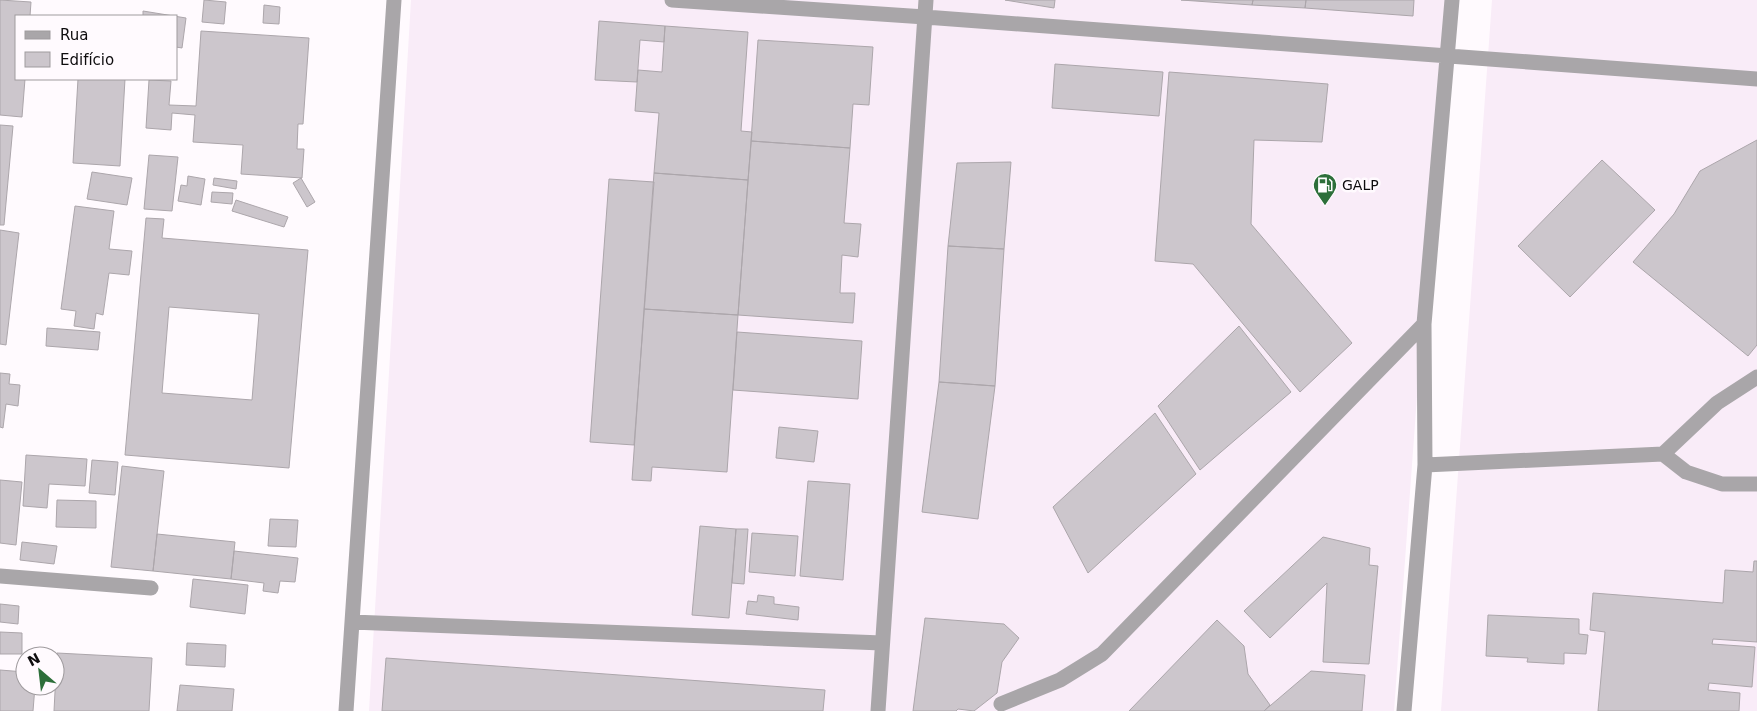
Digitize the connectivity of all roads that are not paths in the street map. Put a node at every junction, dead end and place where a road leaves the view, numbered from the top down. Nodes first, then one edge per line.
1 (394, 0) edge
2 (672, 0) edge
3 (926, 0) edge
4 (1452, 0) edge
5 (925, 16) junction
6 (1448, 56) junction
7 (1757, 79) edge
8 (1424, 324) junction
9 (1757, 377) edge
10 (1663, 454) junction
11 (1425, 465) junction
12 (1757, 484) edge
13 (0, 576) edge
14 (151, 588) dead end
15 (352, 622) junction
16 (882, 643) junction
17 (1002, 704) dead end
18 (346, 711) edge
19 (878, 711) edge
20 (1404, 711) edge

1 - 15 street
2 - 5 street
3 - 5 street
4 - 6 street
5 - 6 street
5 - 16 street
6 - 7 street
6 - 8 street
8 - 11 street
8 - 17 street
9 - 10 street
10 - 11 street
10 - 12 street
11 - 20 street
13 - 14 street
15 - 16 street
15 - 18 street
16 - 19 street

